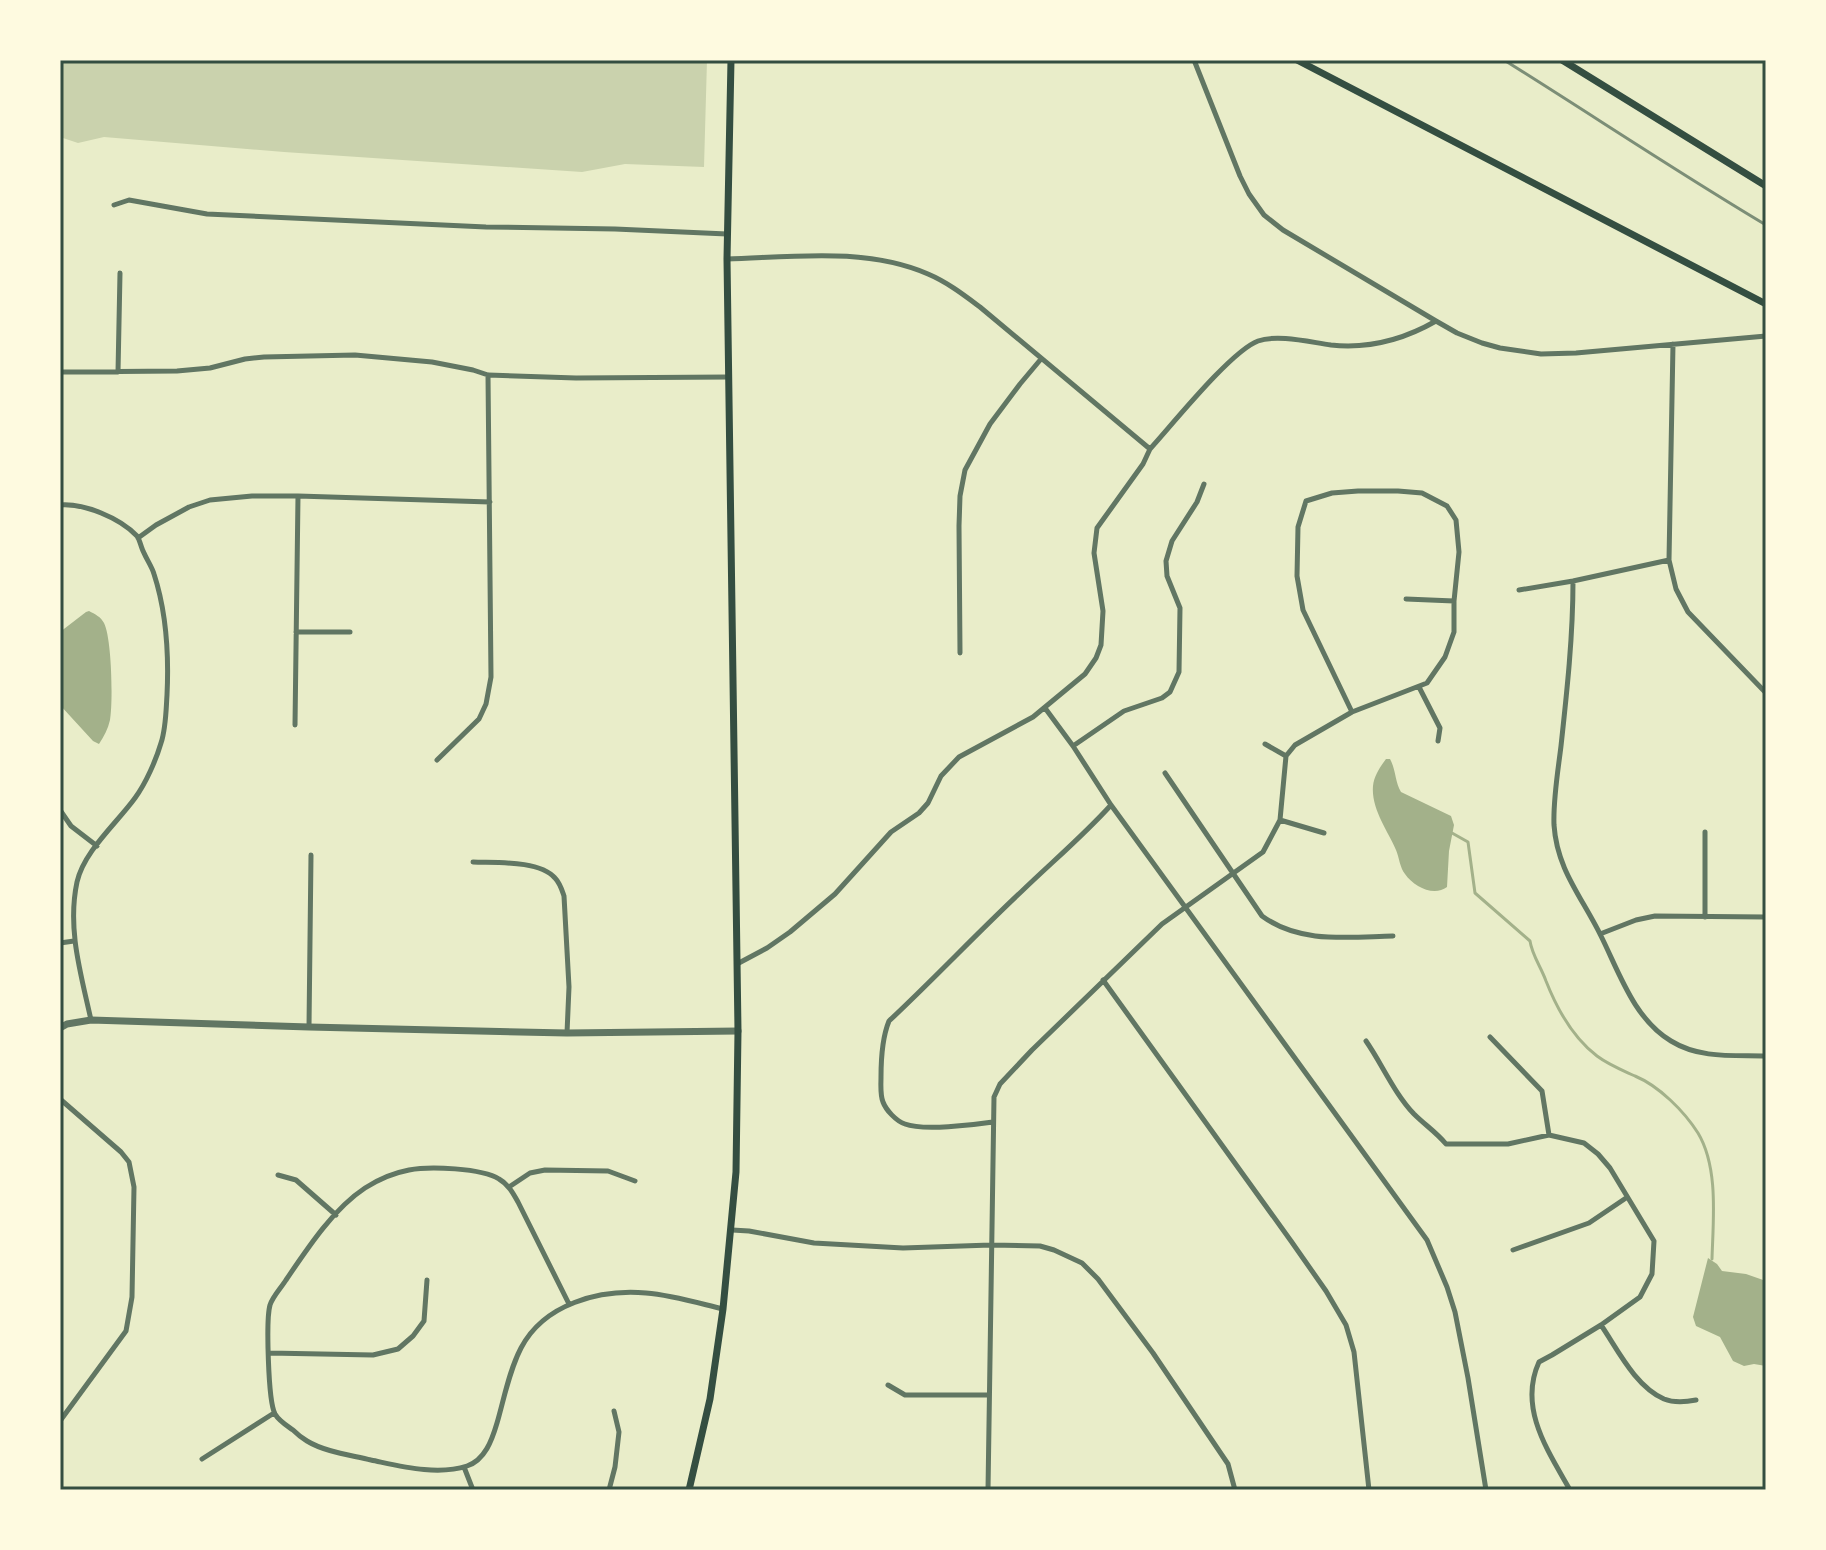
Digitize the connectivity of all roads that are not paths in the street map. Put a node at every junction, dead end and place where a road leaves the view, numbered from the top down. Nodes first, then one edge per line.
1 (731, 60) edge
2 (1194, 60) edge
3 (1297, 60) edge
4 (1562, 60) edge
5 (1766, 186) edge
6 (114, 205) dead end
7 (727, 234) junction
8 (727, 259) junction
9 (120, 273) dead end
10 (1766, 304) edge
11 (1436, 321) junction
12 (1766, 336) edge
13 (1673, 344) junction
14 (1041, 359) junction
15 (60, 372) edge
16 (118, 372) junction
17 (488, 375) junction
18 (729, 377) junction
19 (1150, 449) junction
20 (1204, 484) dead end
21 (298, 496) junction
22 (490, 502) junction
23 (60, 505) edge
24 (138, 538) junction
25 (1669, 560) junction
26 (1573, 581) junction
27 (1519, 590) dead end
28 (1406, 599) dead end
29 (1454, 601) junction
30 (296, 632) junction
31 (350, 632) dead end
32 (960, 653) dead end
33 (1419, 687) junction
34 (1766, 693) edge
35 (1045, 708) junction
36 (1352, 712) junction
37 (295, 725) dead end
38 (1438, 741) dead end
39 (1265, 744) dead end
40 (1073, 746) junction
41 (1286, 756) junction
42 (437, 760) dead end
43 (1165, 773) dead end
44 (1111, 805) junction
45 (60, 810) edge
46 (1280, 820) junction
47 (1705, 832) dead end
48 (1324, 833) dead end
49 (97, 846) junction
50 (311, 855) dead end
51 (473, 862) dead end
52 (1232, 872) junction
53 (1186, 906) junction
54 (1705, 917) junction
55 (1766, 917) edge
56 (1600, 934) junction
57 (1393, 936) dead end
58 (74, 941) junction
59 (60, 943) edge
60 (737, 964) junction
61 (1103, 980) junction
62 (91, 1020) junction
63 (309, 1027) junction
64 (60, 1028) edge
65 (738, 1031) junction
66 (567, 1033) junction
67 (1490, 1037) dead end
68 (1366, 1041) dead end
69 (1766, 1056) edge
70 (60, 1099) edge
71 (993, 1122) junction
72 (1549, 1135) junction
73 (278, 1175) dead end
74 (635, 1181) dead end
75 (509, 1187) junction
76 (1626, 1198) junction
77 (336, 1215) junction
78 (732, 1230) junction
79 (991, 1245) junction
80 (1513, 1250) dead end
81 (427, 1280) dead end
82 (569, 1304) junction
83 (723, 1309) junction
84 (1601, 1325) junction
85 (269, 1353) junction
86 (888, 1385) dead end
87 (989, 1395) junction
88 (1696, 1400) dead end
89 (614, 1411) dead end
90 (274, 1413) junction
91 (60, 1421) edge
92 (202, 1459) dead end
93 (464, 1467) junction
94 (473, 1490) edge
95 (609, 1490) edge
96 (689, 1490) edge
97 (988, 1490) edge
98 (1235, 1490) edge
99 (1369, 1490) edge
100 (1486, 1490) edge
101 (1570, 1490) edge

1 - 7 main road
2 - 11 street
3 - 10 main road
4 - 5 main road
6 - 7 street
7 - 8 main road
8 - 14 street
8 - 18 main road
9 - 16 street
11 - 13 street
11 - 19 street
12 - 13 street
13 - 25 street
14 - 19 street
14 - 32 street
15 - 16 street
16 - 17 street
17 - 18 street
17 - 22 street
18 - 60 main road
19 - 35 street
20 - 40 street
21 - 22 street
21 - 24 street
21 - 30 street
22 - 42 street
23 - 24 street
24 - 49 street
25 - 26 street
25 - 34 street
26 - 27 street
26 - 56 street
28 - 29 street
29 - 33 street
29 - 36 street
30 - 31 street
30 - 37 street
33 - 36 street
33 - 38 street
35 - 40 street
35 - 60 street
36 - 41 street
39 - 41 street
40 - 44 street
41 - 46 street
43 - 52 street
44 - 53 street
44 - 71 street
45 - 49 street
46 - 48 street
46 - 52 street
47 - 54 street
49 - 58 street
50 - 63 street
51 - 66 street
52 - 53 street
52 - 57 street
53 - 61 street
53 - 100 street
54 - 55 street
54 - 56 street
56 - 69 street
58 - 59 street
58 - 62 street
60 - 65 main road
61 - 71 street
61 - 99 street
62 - 63 street
62 - 64 street
63 - 66 street
65 - 66 street
65 - 78 main road
67 - 72 street
68 - 72 street
70 - 91 street
71 - 79 street
72 - 76 street
73 - 77 street
74 - 75 street
75 - 77 street
75 - 82 street
76 - 80 street
76 - 84 street
77 - 85 street
78 - 79 street
78 - 83 main road
79 - 87 street
79 - 98 street
81 - 85 street
82 - 83 street
82 - 93 street
83 - 96 main road
84 - 88 street
84 - 101 street
85 - 90 street
86 - 87 street
87 - 97 street
89 - 95 street
90 - 92 street
90 - 93 street
93 - 94 street

